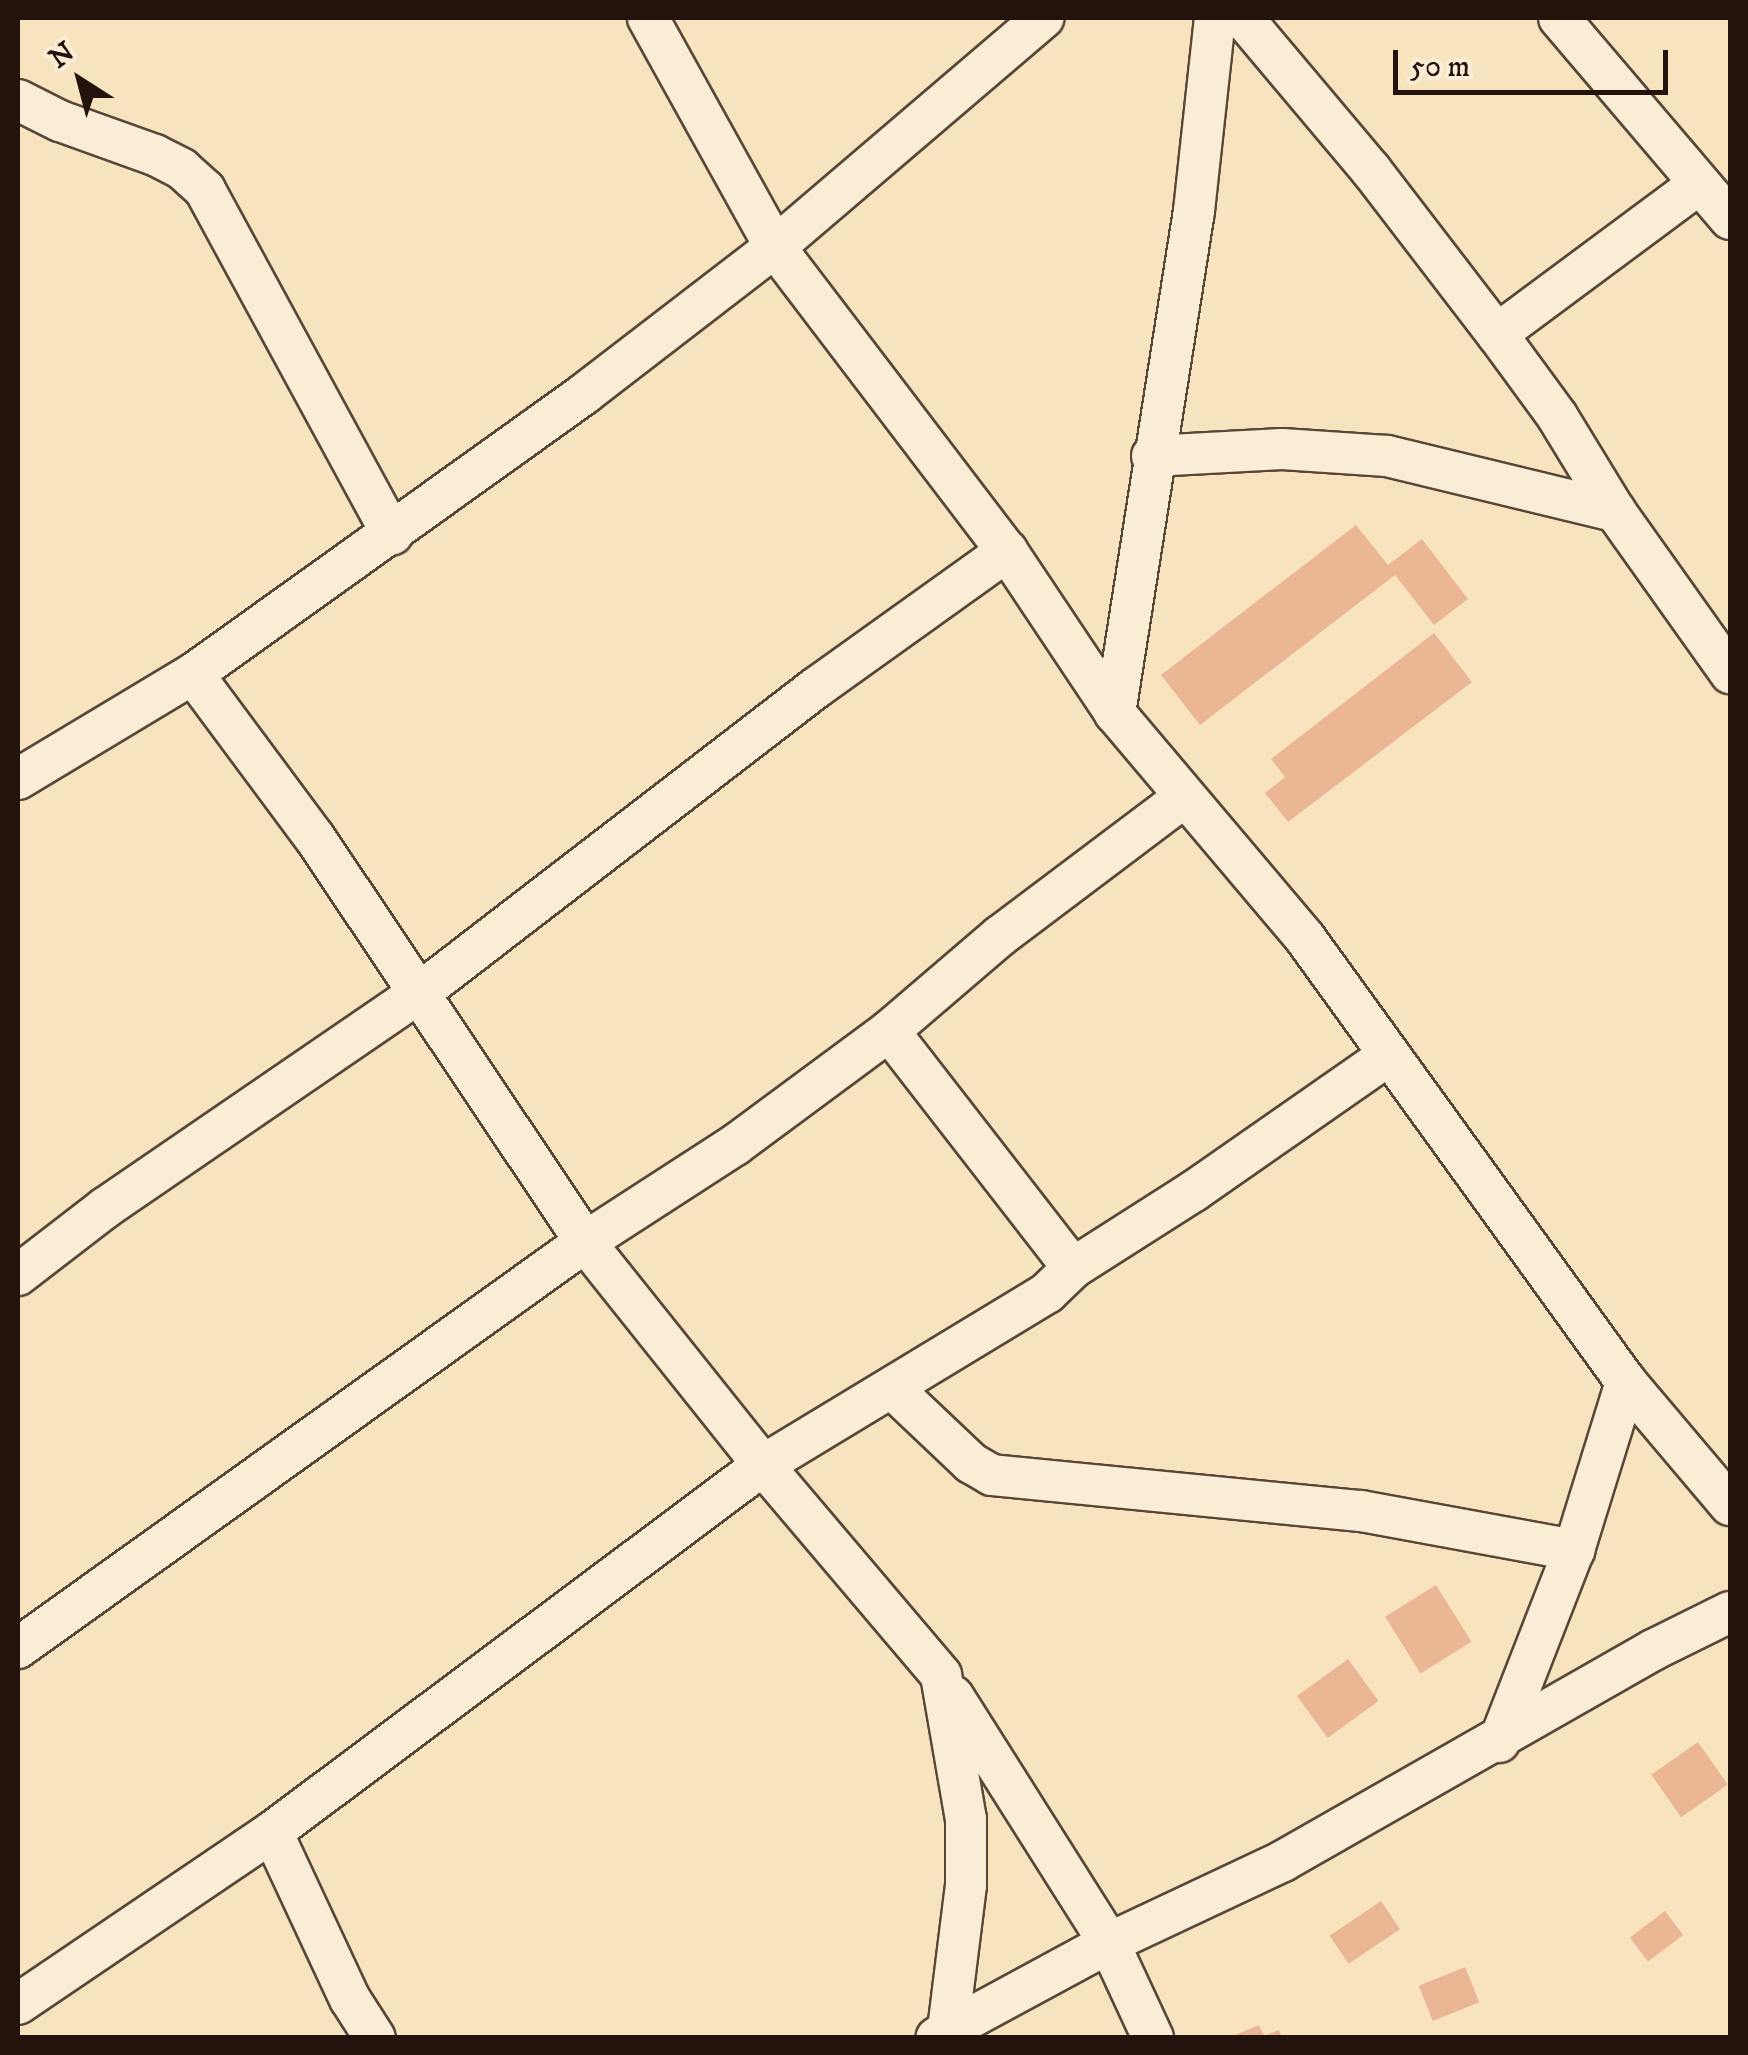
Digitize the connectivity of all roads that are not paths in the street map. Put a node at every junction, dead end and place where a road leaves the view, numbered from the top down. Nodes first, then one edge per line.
1 (648, 18) edge
2 (1043, 18) edge
3 (1214, 18) edge
4 (1242, 18) edge
5 (1560, 18) edge
6 (18, 100) edge
7 (1699, 184) junction
8 (1730, 219) edge
9 (776, 247) junction
10 (1497, 334) junction
11 (1152, 456) junction
12 (1614, 511) junction
13 (392, 534) junction
14 (1007, 551) junction
15 (1730, 672) edge
16 (193, 674) junction
17 (1116, 713) junction
18 (18, 780) edge
19 (1183, 798) junction
20 (418, 994) junction
21 (889, 1031) junction
22 (1389, 1055) junction
23 (585, 1242) junction
24 (1073, 1268) junction
25 (18, 1276) edge
26 (1626, 1382) junction
27 (893, 1389) junction
28 (763, 1465) junction
29 (1729, 1502) edge
30 (1574, 1550) junction
31 (1730, 1612) edge
32 (18, 1648) edge
33 (941, 1676) junction
34 (1499, 1742) junction
35 (272, 1832) junction
36 (1109, 1942) junction
37 (18, 2004) edge
38 (942, 2034) edge
39 (375, 2038) edge
40 (1153, 2038) edge

1 - 9 street
2 - 9 street
3 - 11 street
4 - 10 street
5 - 7 street
6 - 13 street
7 - 8 street
7 - 10 street
9 - 13 street
9 - 14 street
10 - 12 street
11 - 12 street
11 - 17 street
12 - 15 street
13 - 16 street
14 - 17 street
14 - 20 street
16 - 18 street
16 - 20 street
17 - 19 street
19 - 21 street
19 - 22 street
20 - 23 street
20 - 25 street
21 - 23 street
21 - 24 street
22 - 24 street
22 - 26 street
23 - 28 street
23 - 32 street
24 - 27 street
26 - 29 street
26 - 30 street
27 - 28 street
27 - 30 street
28 - 33 street
28 - 35 street
30 - 34 street
31 - 34 street
33 - 36 street
33 - 38 street
34 - 36 street
35 - 37 street
35 - 39 street
36 - 38 street
36 - 40 street

